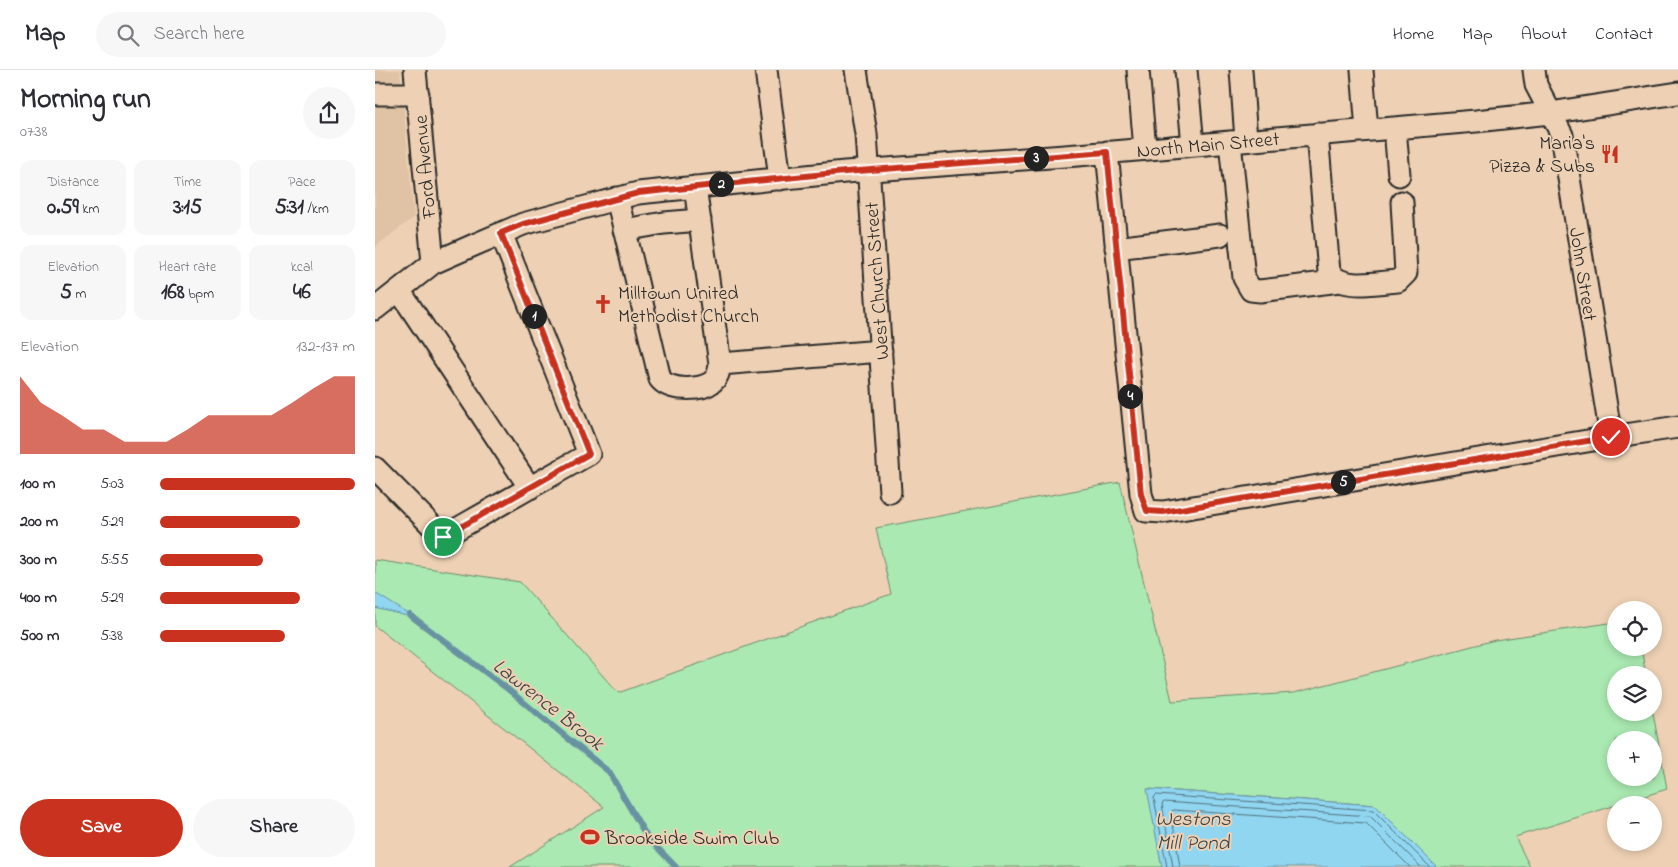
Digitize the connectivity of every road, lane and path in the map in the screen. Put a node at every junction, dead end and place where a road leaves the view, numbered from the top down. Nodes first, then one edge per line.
1 (415, 70) edge
2 (766, 70) edge
3 (856, 70) edge
4 (1138, 70) edge
5 (1186, 70) edge
6 (1241, 70) edge
7 (1362, 70) edge
8 (1534, 70) edge
9 (1678, 93) edge
10 (375, 94) edge
11 (418, 94) junction
12 (1550, 113) junction
13 (1395, 128) junction
14 (1367, 130) junction
15 (1317, 134) junction
16 (1238, 141) junction
17 (1193, 145) junction
18 (1145, 149) junction
19 (1107, 152) junction
20 (869, 170) junction
21 (1399, 175) dead end
22 (781, 179) junction
23 (695, 187) junction
24 (617, 198) junction
25 (1402, 202) dead end
26 (700, 220) junction
27 (624, 230) junction
28 (501, 233) junction
29 (1220, 235) dead end
30 (1116, 248) junction
31 (433, 264) junction
32 (1340, 281) junction
33 (399, 290) junction
34 (375, 309) edge
35 (881, 351) junction
36 (720, 364) junction
37 (1678, 427) edge
38 (1611, 437) junction
39 (375, 468) edge
40 (530, 488) junction
41 (890, 492) dead end

1 - 11 street, Ford Avenue
2 - 22 street
3 - 20 street, West Church Street
4 - 18 street
5 - 17 street
6 - 16 street
7 - 14 street
8 - 12 street, John Street
9 - 12 street, North Main Street
10 - 11 street
11 - 31 street, Ford Avenue
12 - 13 street, North Main Street
12 - 38 street, John Street
13 - 14 street, North Main Street
13 - 21 street
14 - 15 street, North Main Street
15 - 16 street, North Main Street
15 - 32 street
16 - 17 street, North Main Street
16 - 32 street
17 - 18 street, North Main Street
18 - 19 street, North Main Street
19 - 20 street, North Main Street
19 - 30 street
20 - 22 street, North Main Street
20 - 35 street, West Church Street
22 - 23 street, North Main Street
23 - 24 street, North Main Street
23 - 26 street
24 - 27 street
24 - 28 street, North Main Street
25 - 32 street
26 - 27 street
26 - 36 street
27 - 36 street
28 - 31 street, North Main Street
28 - 40 street
29 - 30 street
30 - 38 street
31 - 33 street, North Main Street
33 - 34 street, North Main Street
33 - 40 street
35 - 36 street
35 - 41 street, West Church Street
37 - 38 street
39 - 40 street

